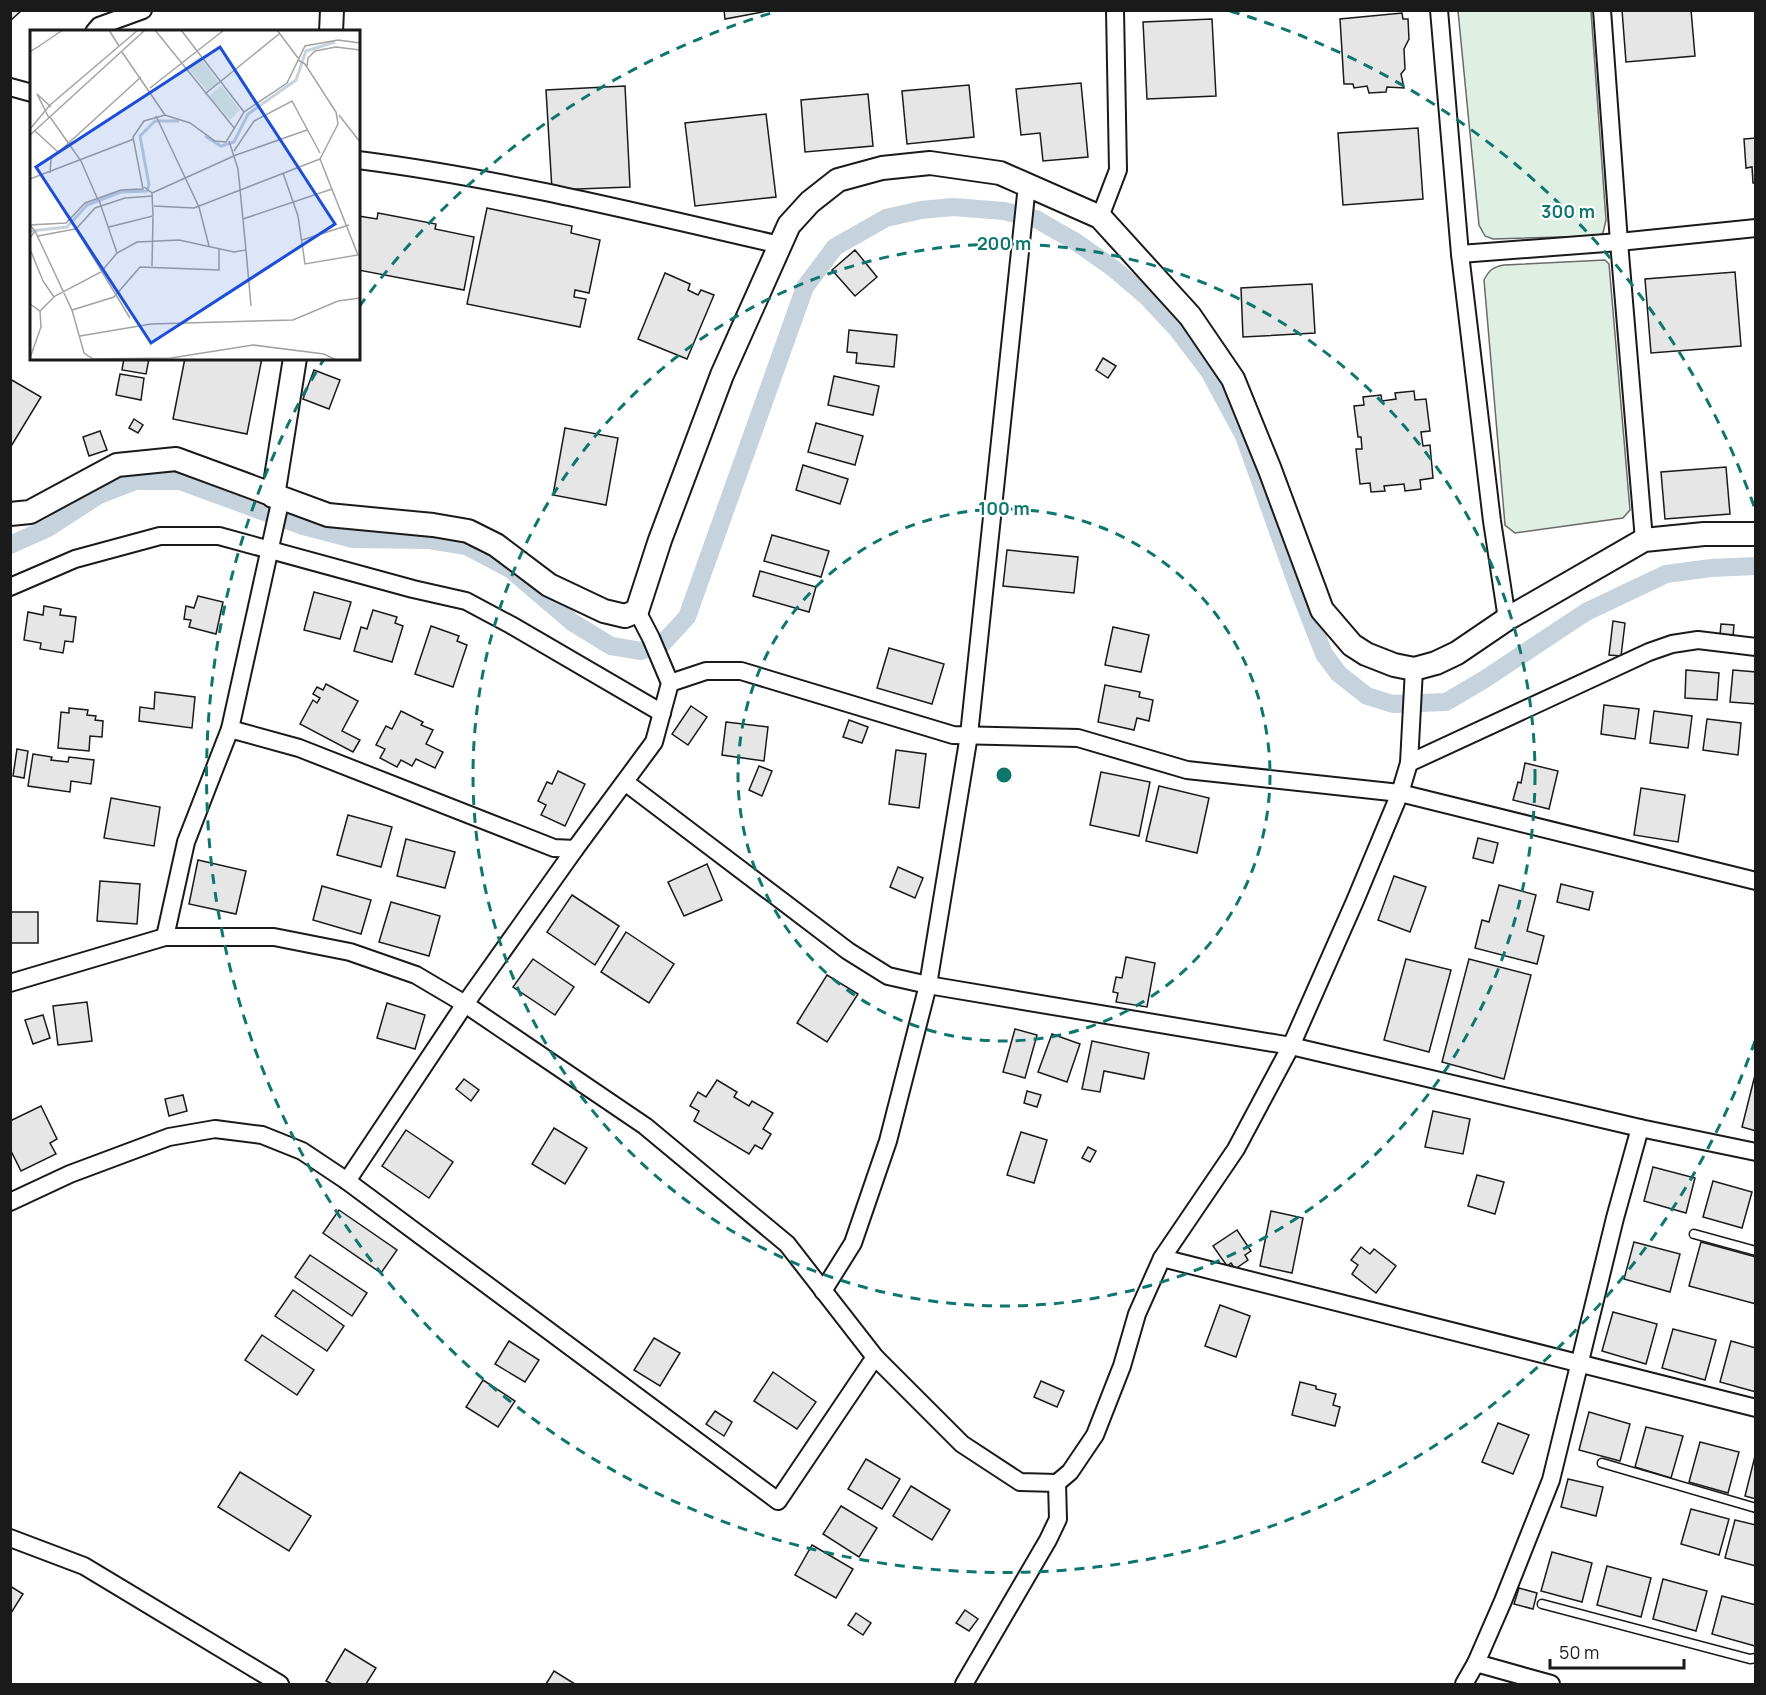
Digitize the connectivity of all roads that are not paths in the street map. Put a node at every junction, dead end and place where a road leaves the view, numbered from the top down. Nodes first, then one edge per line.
1 (143, 10) edge
2 (332, 10) edge
3 (1115, 10) edge
4 (1439, 10) edge
5 (1602, 10) edge
6 (96, 30) edge
7 (331, 30) edge
8 (10, 87) edge
9 (30, 92) edge
10 (360, 160) edge
11 (1027, 185) junction
12 (1100, 217) junction
13 (1755, 228) edge
14 (1618, 242) junction
15 (780, 245) junction
16 (1460, 254) junction
17 (295, 360) edge
18 (278, 500) junction
19 (10, 514) edge
20 (1755, 534) edge
21 (1644, 540) junction
22 (269, 549) junction
23 (10, 587) edge
24 (638, 611) junction
25 (1507, 619) junction
26 (1755, 647) edge
27 (1413, 678) junction
28 (670, 684) junction
29 (662, 713) junction
30 (230, 729) junction
31 (969, 735) junction
32 (1409, 763) junction
33 (624, 782) junction
34 (1400, 794) junction
35 (575, 849) junction
36 (1755, 881) edge
37 (165, 937) junction
38 (10, 982) edge
39 (928, 985) junction
40 (465, 1004) junction
41 (1291, 1046) junction
42 (1640, 1128) junction
43 (1755, 1152) edge
44 (347, 1182) junction
45 (10, 1202) edge
46 (1694, 1234) dead end
47 (1755, 1251) edge
48 (1162, 1258) junction
49 (823, 1291) junction
50 (874, 1357) junction
51 (1580, 1363) junction
52 (1755, 1408) edge
53 (1602, 1463) dead end
54 (1057, 1483) junction
55 (1755, 1508) edge
56 (10, 1538) edge
57 (1542, 1604) dead end
58 (1755, 1658) edge
59 (1476, 1663) junction
60 (280, 1684) edge
61 (964, 1684) edge
62 (1464, 1684) edge
63 (1551, 1684) edge

1 - 6 street
2 - 7 street
3 - 12 street
4 - 16 street
5 - 14 street
8 - 9 street
10 - 15 street
11 - 12 street
11 - 15 street
11 - 31 street
12 - 27 street
13 - 14 street
14 - 16 street
14 - 21 street
15 - 24 street
16 - 25 street
17 - 18 street
18 - 19 street
18 - 22 street
18 - 24 street
20 - 21 street
21 - 25 street
22 - 23 street
22 - 29 street
22 - 30 street
24 - 28 street
25 - 27 street
26 - 32 street
27 - 32 street
28 - 29 street
28 - 31 street
29 - 33 street
30 - 35 street
30 - 37 street
31 - 34 street
31 - 39 street
32 - 34 street
33 - 35 street
33 - 39 street
34 - 36 street
34 - 41 street
35 - 40 street
37 - 38 street
37 - 40 street
39 - 41 street
39 - 49 street
40 - 44 street
40 - 49 street
41 - 42 street
41 - 48 street
42 - 43 street
42 - 51 street
44 - 45 street
44 - 50 street
46 - 47 lane
48 - 51 street
48 - 54 street
49 - 50 street
50 - 54 street
51 - 52 street
51 - 59 street
53 - 55 lane
54 - 61 street
56 - 60 street
57 - 58 lane
59 - 62 street
59 - 63 street

